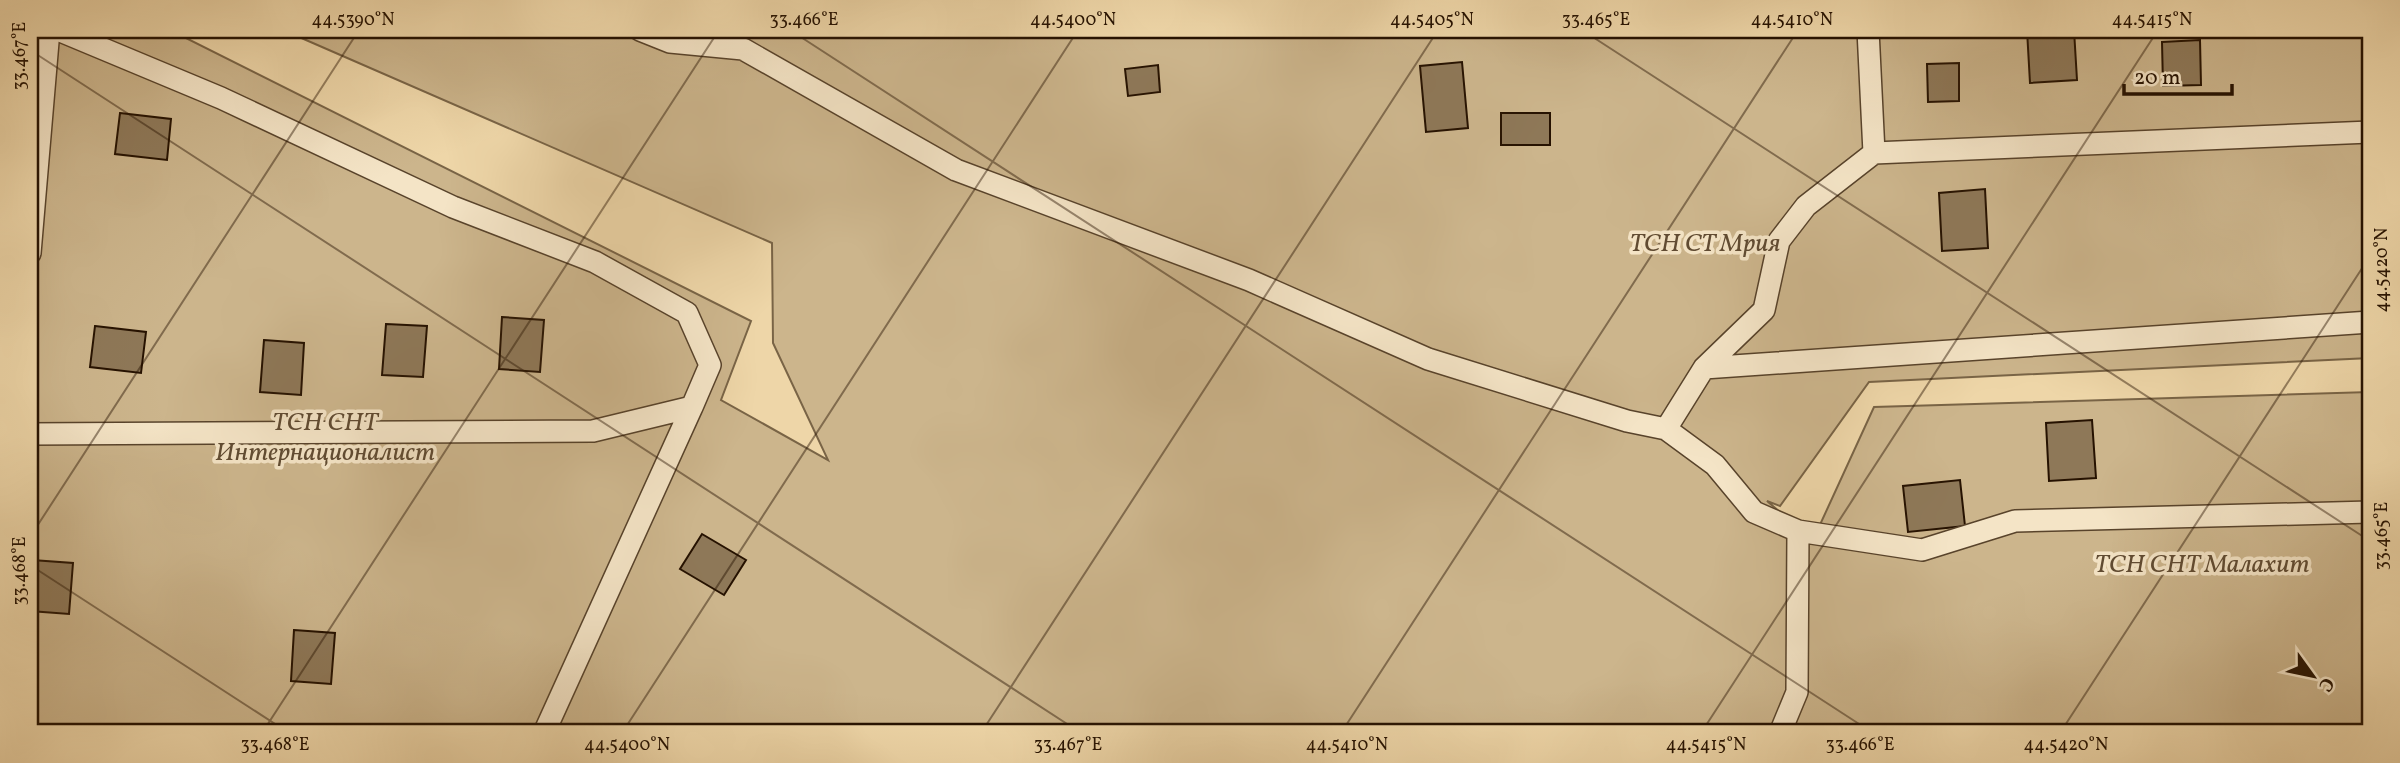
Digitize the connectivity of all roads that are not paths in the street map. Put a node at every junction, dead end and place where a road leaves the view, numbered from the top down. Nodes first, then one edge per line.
1 (49, 30) edge
2 (58, 30) edge
3 (640, 30) edge
4 (1868, 30) edge
5 (742, 40) edge
6 (2370, 132) edge
7 (1874, 153) junction
8 (30, 253) edge
9 (2370, 322) edge
10 (1704, 368) junction
11 (692, 407) junction
12 (1666, 429) junction
13 (30, 434) edge
14 (2370, 512) edge
15 (1798, 531) junction
16 (544, 733) edge
17 (1780, 733) edge

1 - 8 lane
2 - 11 lane
3 - 5 lane
4 - 7 lane
5 - 12 lane
6 - 7 lane
7 - 10 lane
9 - 10 lane
10 - 12 lane
11 - 13 lane
11 - 16 lane
12 - 15 lane
14 - 15 lane
15 - 17 lane

